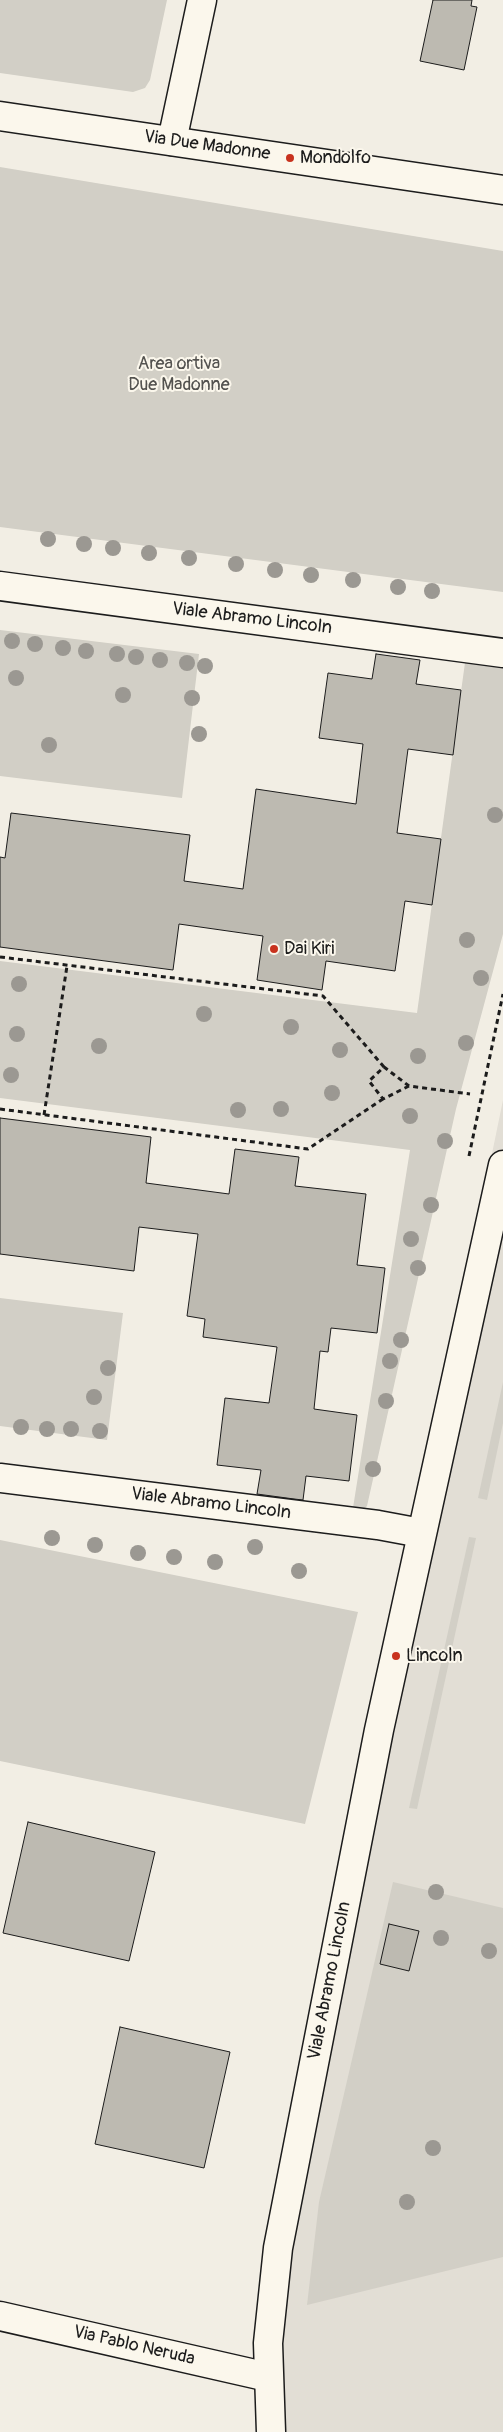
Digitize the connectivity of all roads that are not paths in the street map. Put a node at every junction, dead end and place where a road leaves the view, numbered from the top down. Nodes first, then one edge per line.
1 (202, 0) edge
2 (0, 116) edge
3 (172, 141) junction
4 (503, 190) edge
5 (0, 586) edge
6 (503, 652) edge
7 (503, 1165) edge
8 (0, 1478) edge
9 (421, 1533) junction
10 (0, 2316) edge
11 (268, 2377) junction
12 (272, 2432) edge

1 - 3 street
2 - 3 street, Via Due Madonne
3 - 4 street, Via Due Madonne
5 - 6 street, Viale Abramo Lincoln
7 - 9 street, Viale Abramo Lincoln
8 - 9 street, Viale Abramo Lincoln
9 - 11 street, Viale Abramo Lincoln
10 - 11 street, Via Pablo Neruda
11 - 12 street, Viale Abramo Lincoln

